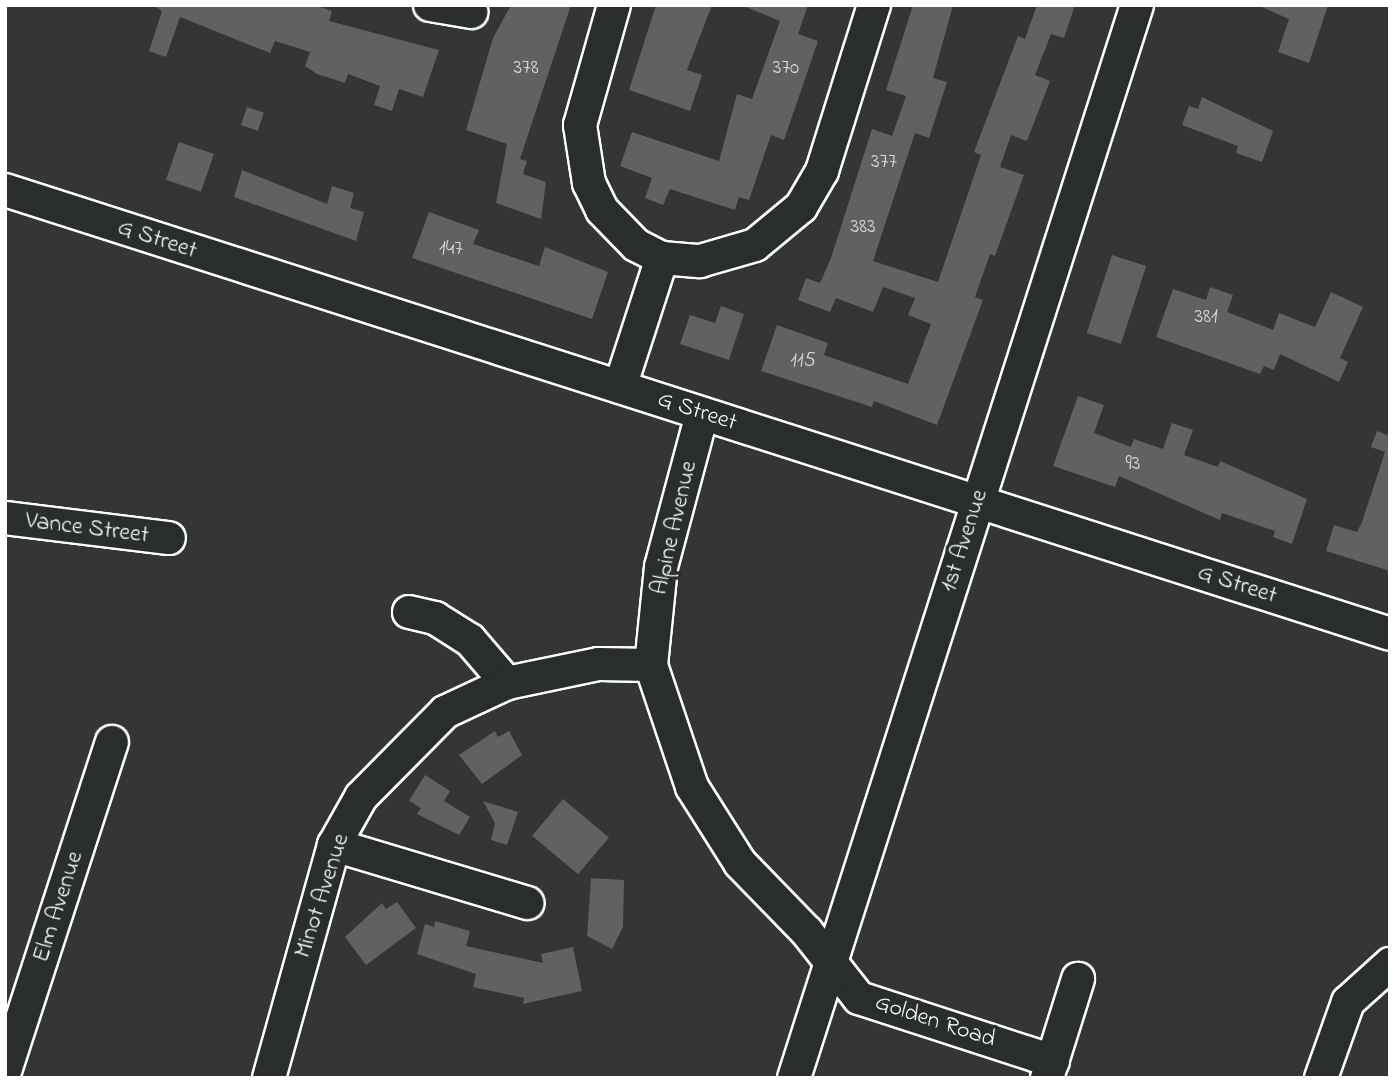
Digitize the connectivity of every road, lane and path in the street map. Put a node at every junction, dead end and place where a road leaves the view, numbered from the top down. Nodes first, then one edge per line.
1 (430, 5) edge
2 (614, 5) edge
3 (874, 5) edge
4 (1137, 5) edge
5 (471, 12) dead end
6 (5, 190) edge
7 (662, 258) junction
8 (620, 387) junction
9 (702, 414) junction
10 (977, 503) junction
11 (5, 518) edge
12 (169, 538) dead end
13 (409, 612) dead end
14 (1390, 634) edge
15 (651, 665) junction
16 (508, 683) junction
17 (112, 742) dead end
18 (334, 845) junction
19 (527, 903) dead end
20 (830, 964) junction
21 (1390, 964) edge
22 (1078, 979) dead end
23 (1050, 1070) edge
24 (5, 1071) edge
25 (270, 1078) edge
26 (794, 1078) edge
27 (1321, 1078) edge

1 - 5 street
2 - 7 street
3 - 7 street
4 - 10 street, 1st Avenue
6 - 8 street, G Street
7 - 8 street
8 - 9 street, G Street
9 - 10 street, G Street
9 - 15 street, Alpine Avenue
10 - 14 street, G Street
10 - 20 street, 1st Avenue
11 - 12 street, Vance Street
13 - 16 street
15 - 16 street, Minot Avenue
15 - 20 street, Alpine Avenue
16 - 18 street, Minot Avenue
17 - 24 street, Elm Avenue
18 - 19 street
18 - 25 street, Minot Avenue
20 - 23 street, Golden Road
20 - 26 street, 1st Avenue
21 - 27 street
22 - 23 street

